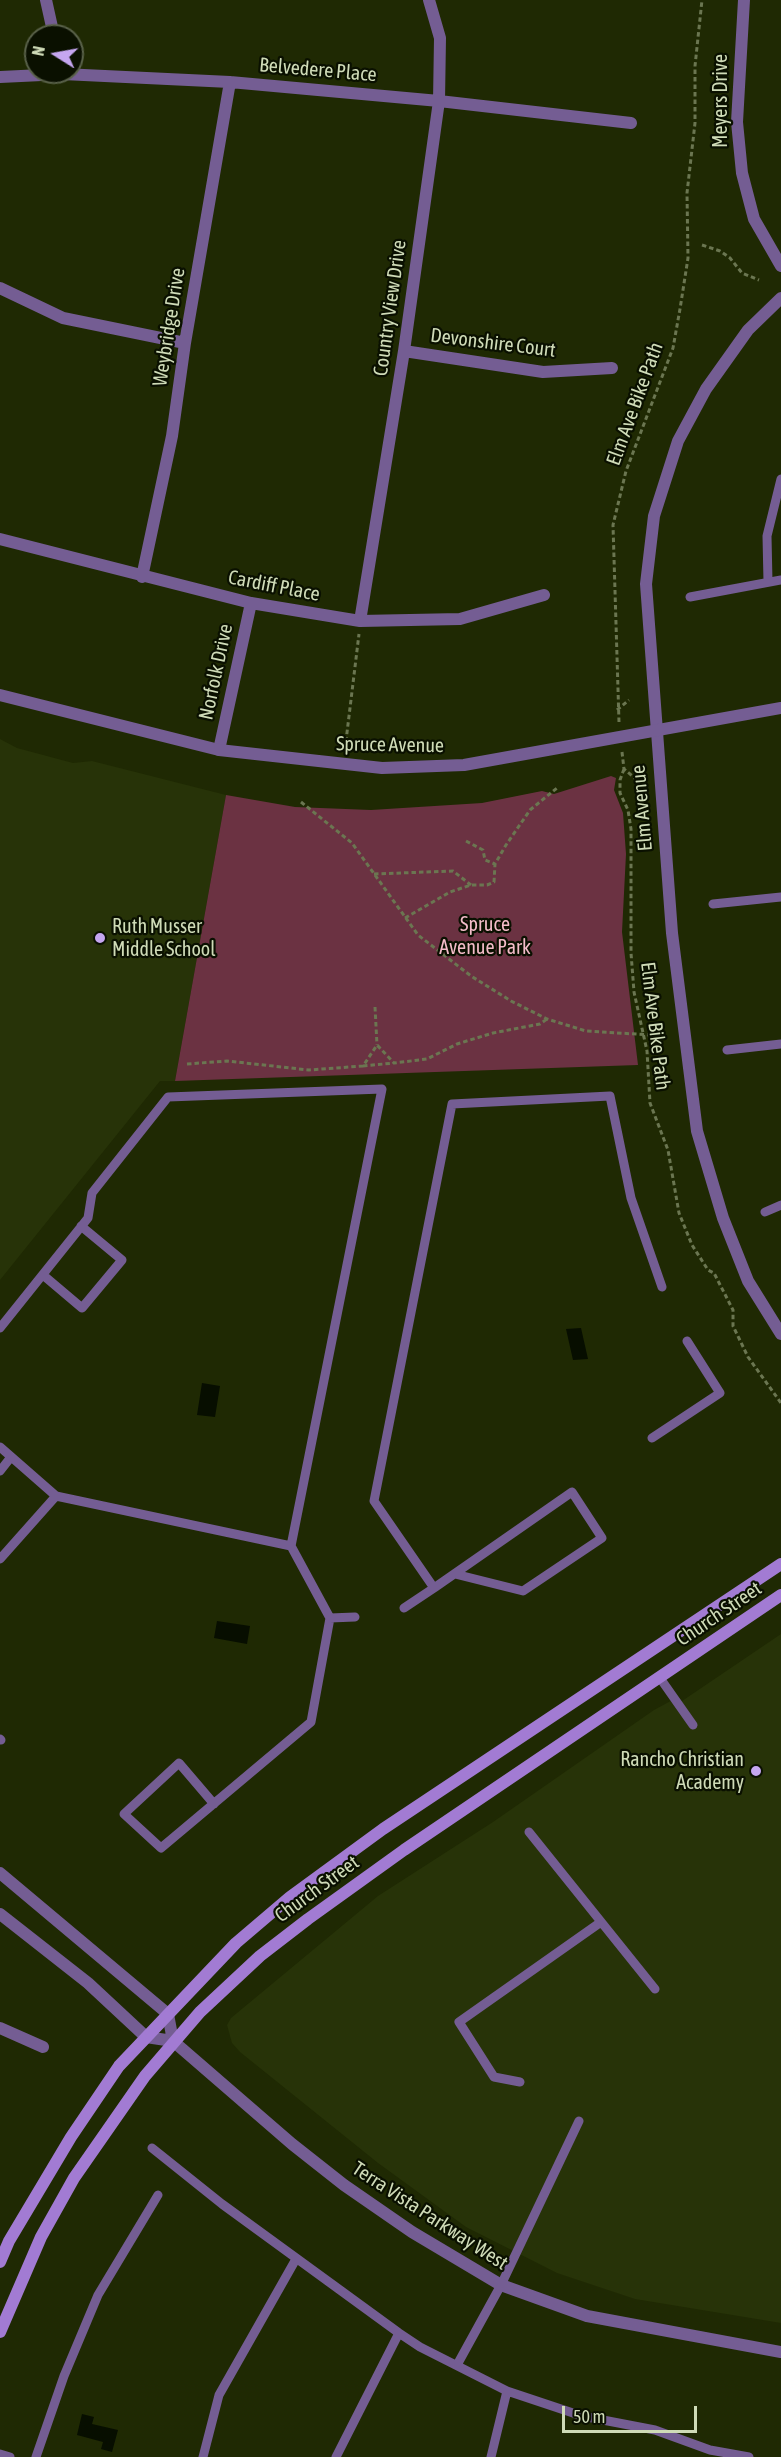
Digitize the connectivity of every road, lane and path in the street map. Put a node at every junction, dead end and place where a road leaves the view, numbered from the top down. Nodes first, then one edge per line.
1 (46, 0) edge
2 (429, 0) edge
3 (702, 0) edge
4 (744, 0) edge
5 (51, 24) edge
6 (84, 74) edge
7 (24, 75) edge
8 (0, 77) edge
9 (230, 82) junction
10 (440, 101) junction
11 (632, 123) dead end
12 (702, 245) dead end
13 (781, 266) edge
14 (759, 280) dead end
15 (0, 288) edge
16 (781, 298) edge
17 (185, 343) junction
18 (404, 351) junction
19 (612, 368) dead end
20 (781, 478) edge
21 (781, 520) edge
22 (771, 522) junction
23 (0, 539) edge
24 (142, 577) junction
25 (781, 580) edge
26 (768, 582) junction
27 (544, 595) dead end
28 (690, 597) dead end
29 (251, 603) junction
30 (360, 627) junction
31 (0, 695) edge
32 (629, 700) dead end
33 (781, 708) edge
34 (656, 732) junction
35 (219, 750) junction
36 (343, 766) junction
37 (637, 780) dead end
38 (557, 788) dead end
39 (301, 802) dead end
40 (466, 841) dead end
41 (495, 864) junction
42 (374, 874) junction
43 (471, 885) junction
44 (781, 897) edge
45 (713, 904) dead end
46 (405, 918) junction
47 (375, 1007) dead end
48 (548, 1019) junction
49 (642, 1035) junction
50 (651, 1035) dead end
51 (781, 1044) edge
52 (377, 1045) junction
53 (727, 1050) dead end
54 (394, 1063) junction
55 (187, 1064) dead end
56 (363, 1066) junction
57 (781, 1205) edge
58 (765, 1212) dead end
59 (81, 1226) junction
60 (43, 1275) junction
61 (662, 1287) dead end
62 (0, 1328) edge
63 (781, 1334) edge
64 (687, 1341) dead end
65 (781, 1402) edge
66 (652, 1438) dead end
67 (0, 1447) edge
68 (11, 1457) junction
69 (0, 1471) edge
70 (56, 1496) junction
71 (291, 1546) junction
72 (0, 1559) edge
73 (781, 1564) edge
74 (455, 1574) junction
75 (434, 1588) junction
76 (781, 1595) edge
77 (404, 1608) dead end
78 (355, 1617) dead end
79 (330, 1618) junction
80 (660, 1678) junction
81 (693, 1725) dead end
82 (214, 1804) junction
83 (530, 1832) dead end
84 (0, 1873) edge
85 (0, 1914) edge
86 (601, 1922) junction
87 (655, 1989) dead end
88 (168, 2014) junction
89 (0, 2028) edge
90 (146, 2037) junction
91 (173, 2041) junction
92 (43, 2047) dead end
93 (520, 2082) dead end
94 (579, 2121) dead end
95 (152, 2148) dead end
96 (158, 2195) dead end
97 (296, 2259) junction
98 (0, 2262) edge
99 (501, 2285) junction
100 (0, 2332) edge
101 (399, 2333) junction
102 (781, 2352) edge
103 (457, 2366) junction
104 (507, 2391) junction
105 (0, 2454) edge
106 (10, 2457) edge
107 (36, 2457) edge
108 (203, 2457) edge
109 (336, 2457) edge
110 (491, 2457) edge
111 (749, 2457) edge

1 - 5 street
2 - 10 street, Country View Drive
3 - 32 path, Elm Ave Bike Path
4 - 13 street, Meyers Drive
6 - 9 street, Belvedere Place
7 - 8 street, Belvedere Place
9 - 10 street, Belvedere Place
9 - 17 street, Weybridge Drive
10 - 11 street, Belvedere Place
10 - 18 street, Country View Drive
12 - 14 path
15 - 17 street
16 - 34 street, Elm Avenue
17 - 24 street, Weybridge Drive
18 - 19 street, Devonshire Court
18 - 30 street, Country View Drive
20 - 22 lane
21 - 22 lane
22 - 26 lane
23 - 24 street, Cardiff Place
24 - 29 street, Cardiff Place
25 - 26 lane
26 - 28 lane
27 - 30 street, Cardiff Place
29 - 30 street, Cardiff Place
29 - 35 street, Norfolk Drive
30 - 36 path
31 - 35 street, Spruce Avenue
33 - 34 street, Spruce Avenue
34 - 36 street, Spruce Avenue
34 - 63 street, Elm Avenue
35 - 36 street, Spruce Avenue
37 - 49 path, Elm Ave Bike Path
38 - 41 path
39 - 42 path
40 - 41 path
41 - 43 path
42 - 43 path
42 - 46 path
43 - 46 path
44 - 45 lane
46 - 48 path
47 - 52 path
48 - 49 path
48 - 54 path
49 - 50 path
49 - 65 path, Elm Ave Bike Path
51 - 53 lane
52 - 54 path
52 - 56 path
54 - 56 path
55 - 56 path
57 - 58 lane
59 - 60 lane
59 - 60 lane
59 - 71 lane
60 - 62 lane
61 - 75 lane
64 - 66 lane
67 - 68 lane
68 - 69 lane
68 - 70 lane
70 - 71 lane
70 - 72 lane
71 - 79 lane
73 - 88 main road, Church Street
74 - 74 lane
74 - 75 lane
75 - 77 lane
76 - 80 main road, Church Street
78 - 79 lane
79 - 82 lane
80 - 81 lane
80 - 91 main road, Church Street
82 - 82 lane
83 - 86 lane
84 - 88 street
85 - 90 street
86 - 87 lane
86 - 93 lane
88 - 90 main road, Church Street
88 - 91 street
89 - 92 street
90 - 91 street
90 - 98 main road, Church Street
91 - 99 street, Terra Vista Parkway West
91 - 100 main road, Church Street
94 - 99 lane
95 - 97 lane
96 - 107 lane
97 - 101 lane
97 - 108 lane
99 - 102 street, Terra Vista Parkway West
99 - 103 lane
101 - 103 lane
101 - 109 lane
103 - 104 lane
104 - 110 lane
104 - 111 lane
105 - 106 lane

